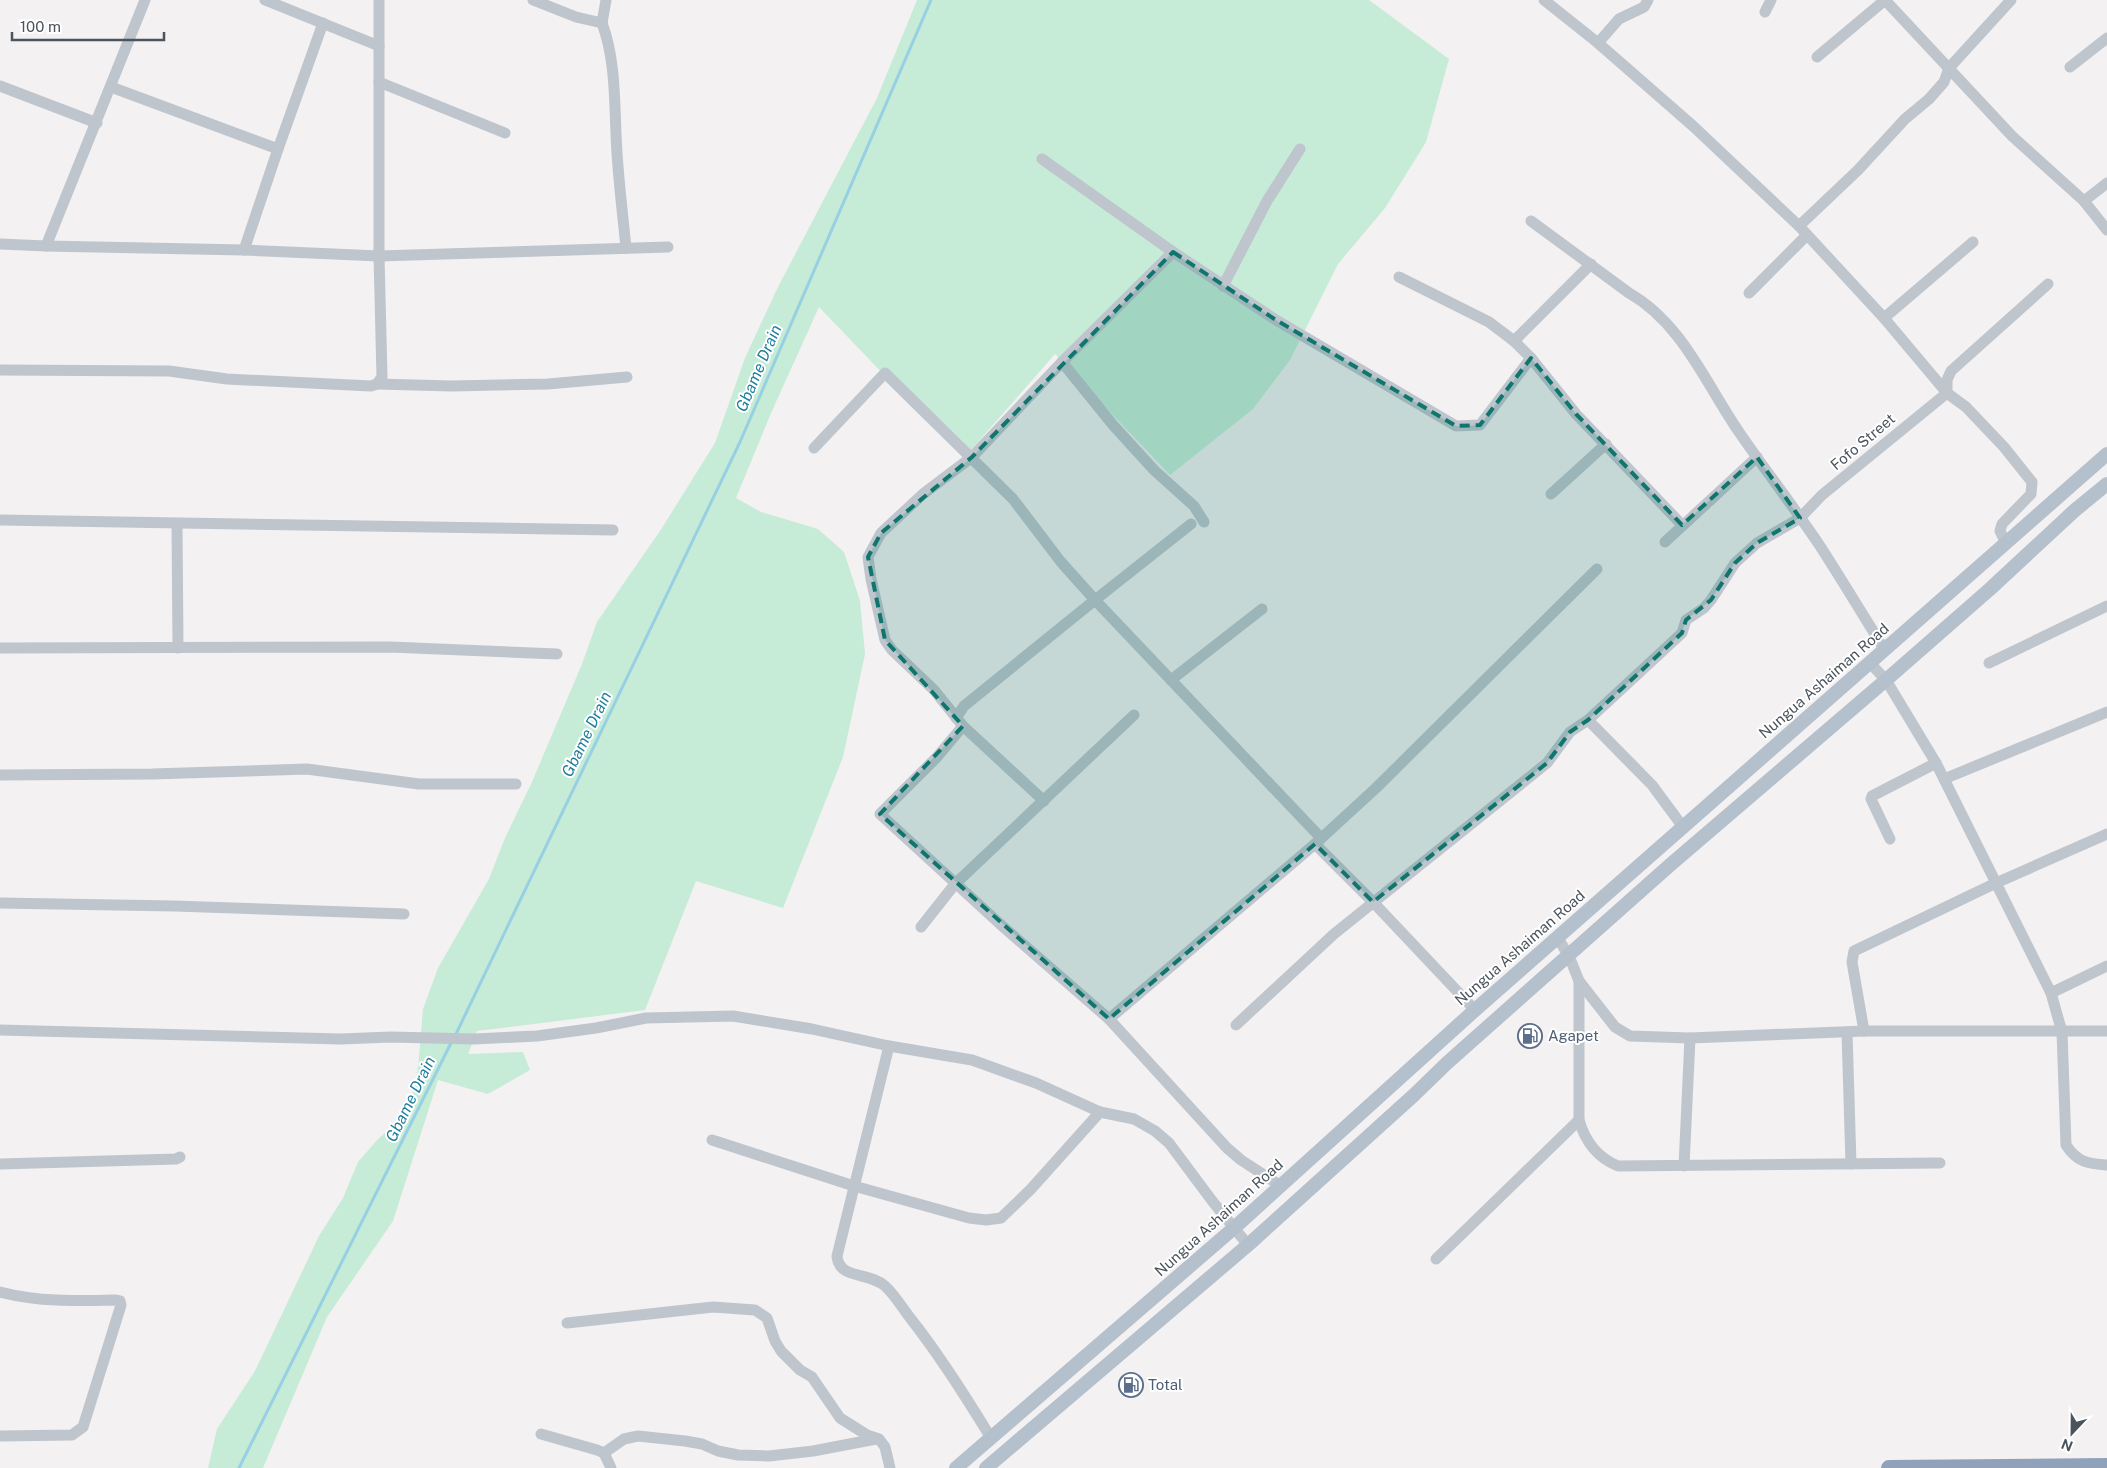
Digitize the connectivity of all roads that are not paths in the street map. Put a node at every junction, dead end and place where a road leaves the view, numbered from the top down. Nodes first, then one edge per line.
1 (145, 0) edge
2 (265, 0) edge
3 (379, 0) edge
4 (533, 0) edge
5 (606, 0) edge
6 (1544, 0) edge
7 (1648, 0) edge
8 (1771, 0) edge
9 (1885, 0) edge
10 (2011, 0) edge
11 (1765, 12) dead end
12 (323, 23) junction
13 (602, 23) junction
14 (2107, 38) edge
15 (1598, 44) junction
16 (379, 46) junction
17 (1817, 57) dead end
18 (2070, 67) dead end
19 (1949, 68) junction
20 (379, 82) junction
21 (0, 86) edge
22 (111, 87) junction
23 (97, 123) junction
24 (505, 133) dead end
25 (1300, 149) dead end
26 (278, 150) junction
27 (1042, 159) dead end
28 (2107, 183) edge
29 (2084, 201) junction
30 (1531, 221) dead end
31 (2107, 230) edge
32 (1803, 231) junction
33 (1973, 242) dead end
34 (0, 244) edge
35 (46, 246) junction
36 (668, 247) dead end
37 (626, 248) junction
38 (244, 250) junction
39 (1173, 252) junction
40 (379, 256) junction
41 (1591, 264) junction
42 (1399, 278) dead end
43 (2048, 284) dead end
44 (1224, 286) junction
45 (1749, 293) dead end
46 (1884, 318) junction
47 (1514, 341) junction
48 (1532, 358) junction
49 (1062, 362) junction
50 (0, 370) edge
51 (627, 377) dead end
52 (377, 384) junction
53 (1947, 393) junction
54 (1606, 444) junction
55 (814, 448) dead end
56 (2107, 454) edge
57 (972, 457) junction
58 (1757, 457) junction
59 (2107, 484) edge
60 (1551, 494) dead end
61 (1800, 518) junction
62 (0, 520) edge
63 (1204, 522) dead end
64 (177, 524) junction
65 (1191, 524) dead end
66 (1682, 525) junction
67 (613, 530) dead end
68 (1665, 542) dead end
69 (2006, 543) junction
70 (1597, 570) dead end
71 (1095, 600) junction
72 (2107, 606) edge
73 (1262, 608) dead end
74 (0, 648) edge
75 (178, 648) junction
76 (1884, 650) junction
77 (557, 654) dead end
78 (1869, 662) junction
79 (1990, 663) dead end
80 (1171, 680) junction
81 (1886, 680) junction
82 (2107, 712) edge
83 (1134, 715) dead end
84 (1588, 720) junction
85 (959, 722) junction
86 (1936, 764) junction
87 (0, 775) edge
88 (1944, 779) junction
89 (516, 784) dead end
90 (1044, 801) junction
91 (1683, 827) junction
92 (2107, 834) edge
93 (1890, 839) dead end
94 (1318, 841) junction
95 (1996, 883) junction
96 (956, 884) junction
97 (1374, 902) junction
98 (0, 903) edge
99 (404, 914) dead end
100 (921, 927) dead end
101 (1557, 937) junction
102 (1569, 956) junction
103 (2107, 966) edge
104 (1579, 981) junction
105 (2051, 993) junction
106 (1475, 1010) junction
107 (1109, 1019) junction
108 (1236, 1024) dead end
109 (0, 1030) edge
110 (2107, 1031) edge
111 (1847, 1032) junction
112 (1864, 1032) junction
113 (2062, 1032) junction
114 (1690, 1038) junction
115 (888, 1046) junction
116 (1100, 1112) junction
117 (1579, 1120) junction
118 (712, 1140) dead end
119 (180, 1157) dead end
120 (1940, 1163) dead end
121 (0, 1164) edge
122 (1851, 1164) junction
123 (2107, 1165) edge
124 (1684, 1166) junction
125 (854, 1186) junction
126 (1280, 1186) junction
127 (1234, 1228) junction
128 (1248, 1245) junction
129 (1436, 1259) dead end
130 (0, 1292) edge
131 (567, 1323) dead end
132 (541, 1434) dead end
133 (0, 1436) edge
134 (879, 1438) junction
135 (991, 1438) junction
136 (604, 1453) junction
137 (2107, 1466) edge
138 (611, 1468) edge
139 (890, 1468) edge
140 (956, 1468) edge
141 (986, 1468) edge
142 (1888, 1468) edge

1 - 22 street
2 - 12 street
3 - 16 street
4 - 13 street
5 - 13 street
6 - 15 street
7 - 15 street
8 - 11 street
9 - 17 street
9 - 19 street
10 - 19 street
12 - 16 street
12 - 26 street
13 - 37 street
14 - 18 street
15 - 32 street
16 - 20 street
19 - 29 street
19 - 32 street
20 - 24 street
20 - 40 street
21 - 23 street
22 - 23 street
22 - 26 street
23 - 35 street
25 - 44 street
26 - 38 street
27 - 39 street
28 - 29 street
29 - 31 street
30 - 41 street
32 - 45 street
32 - 46 street
33 - 46 street
34 - 35 street
35 - 38 street
36 - 37 street
37 - 40 street
38 - 40 street
39 - 44 street
39 - 49 street
40 - 52 street
41 - 47 street
41 - 58 street
42 - 47 street
43 - 53 street
44 - 48 street
46 - 53 street
47 - 48 street
48 - 54 street
49 - 57 street
49 - 63 street
50 - 52 street
51 - 52 street
53 - 61 street, Fofo Street
53 - 69 street
54 - 60 street
54 - 66 street
55 - 57 street
56 - 69 main road, Nungua Ashaiman Road
57 - 71 street
57 - 85 street
58 - 61 street
58 - 66 street
59 - 81 main road
61 - 76 street
61 - 84 street, Fofo Street
62 - 64 street
64 - 67 street
64 - 75 street
65 - 71 street
66 - 68 street
69 - 76 main road, Nungua Ashaiman Road
70 - 94 street
71 - 80 street
71 - 85 street
72 - 79 street
73 - 80 street
74 - 75 street
75 - 77 street
76 - 78 main road, Nungua Ashaiman Road
78 - 81 street
78 - 91 main road, Nungua Ashaiman Road
80 - 94 street
81 - 86 street
81 - 102 main road
82 - 88 street
83 - 90 street
84 - 91 street
84 - 97 street, Fofo Street
85 - 90 street
85 - 96 street
86 - 88 street
86 - 93 street
87 - 89 street
88 - 95 street
90 - 96 street
91 - 101 main road, Nungua Ashaiman Road
92 - 95 street
94 - 97 street
94 - 107 street
95 - 105 street
95 - 112 street
96 - 100 street
96 - 107 street
97 - 106 street
97 - 108 street, Fofo Street
98 - 99 street
101 - 102 street
101 - 106 main road, Nungua Ashaiman Road
102 - 104 street
102 - 128 main road
103 - 105 street
104 - 114 street
104 - 117 street
105 - 113 street
106 - 126 main road, Nungua Ashaiman Road
107 - 126 street
109 - 115 street
110 - 113 street
111 - 112 street
111 - 114 street
111 - 122 street
112 - 113 street
113 - 123 street
114 - 124 street
115 - 116 street
115 - 125 street
116 - 125 street
116 - 127 street
117 - 124 street
117 - 129 street
118 - 125 street
119 - 121 street
120 - 122 street
122 - 124 street
125 - 135 street
126 - 127 main road, Nungua Ashaiman Road
127 - 128 street
127 - 135 main road, Nungua Ashaiman Road
128 - 141 main road
130 - 133 street
131 - 134 street
132 - 136 street
134 - 136 street
134 - 139 street
135 - 140 main road, Nungua Ashaiman Road
136 - 138 street
137 - 142 highway

